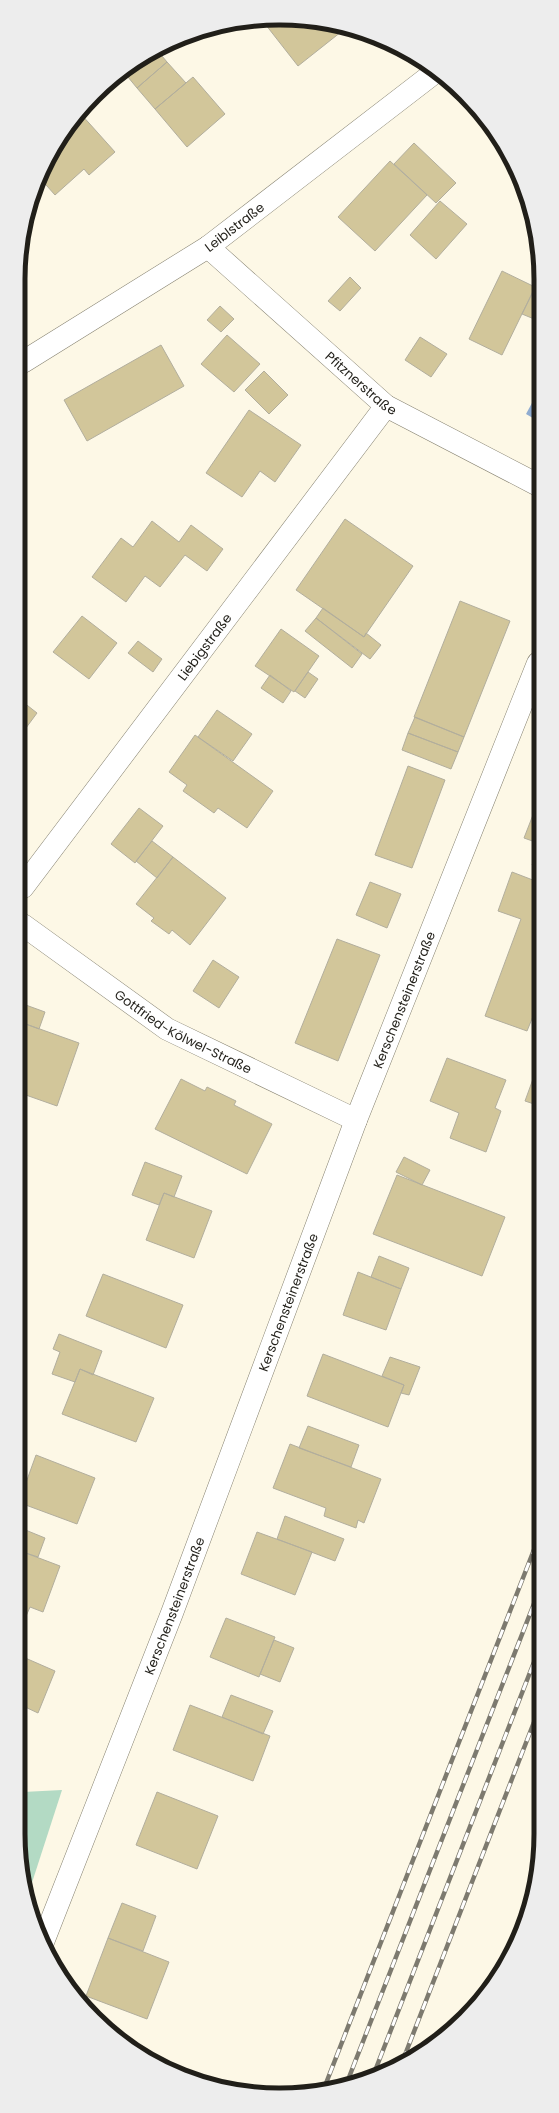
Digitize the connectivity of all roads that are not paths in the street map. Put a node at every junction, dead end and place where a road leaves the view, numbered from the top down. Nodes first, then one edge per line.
1 (431, 76) edge
2 (208, 247) junction
3 (25, 361) edge
4 (386, 406) junction
5 (534, 483) edge
6 (534, 674) edge
7 (25, 884) edge
8 (25, 925) edge
9 (356, 1120) junction
10 (46, 1935) edge

1 - 2 street, Leiblstraße
2 - 3 street, Leiblstraße
2 - 4 street, Pfitznerstraße
4 - 5 street, Pfitznerstraße
4 - 7 street, Liebigstraße
6 - 9 street, Kerschensteinerstraße
8 - 9 street, Gottfried-Kölwel-Straße
9 - 10 street, Kerschensteinerstraße

